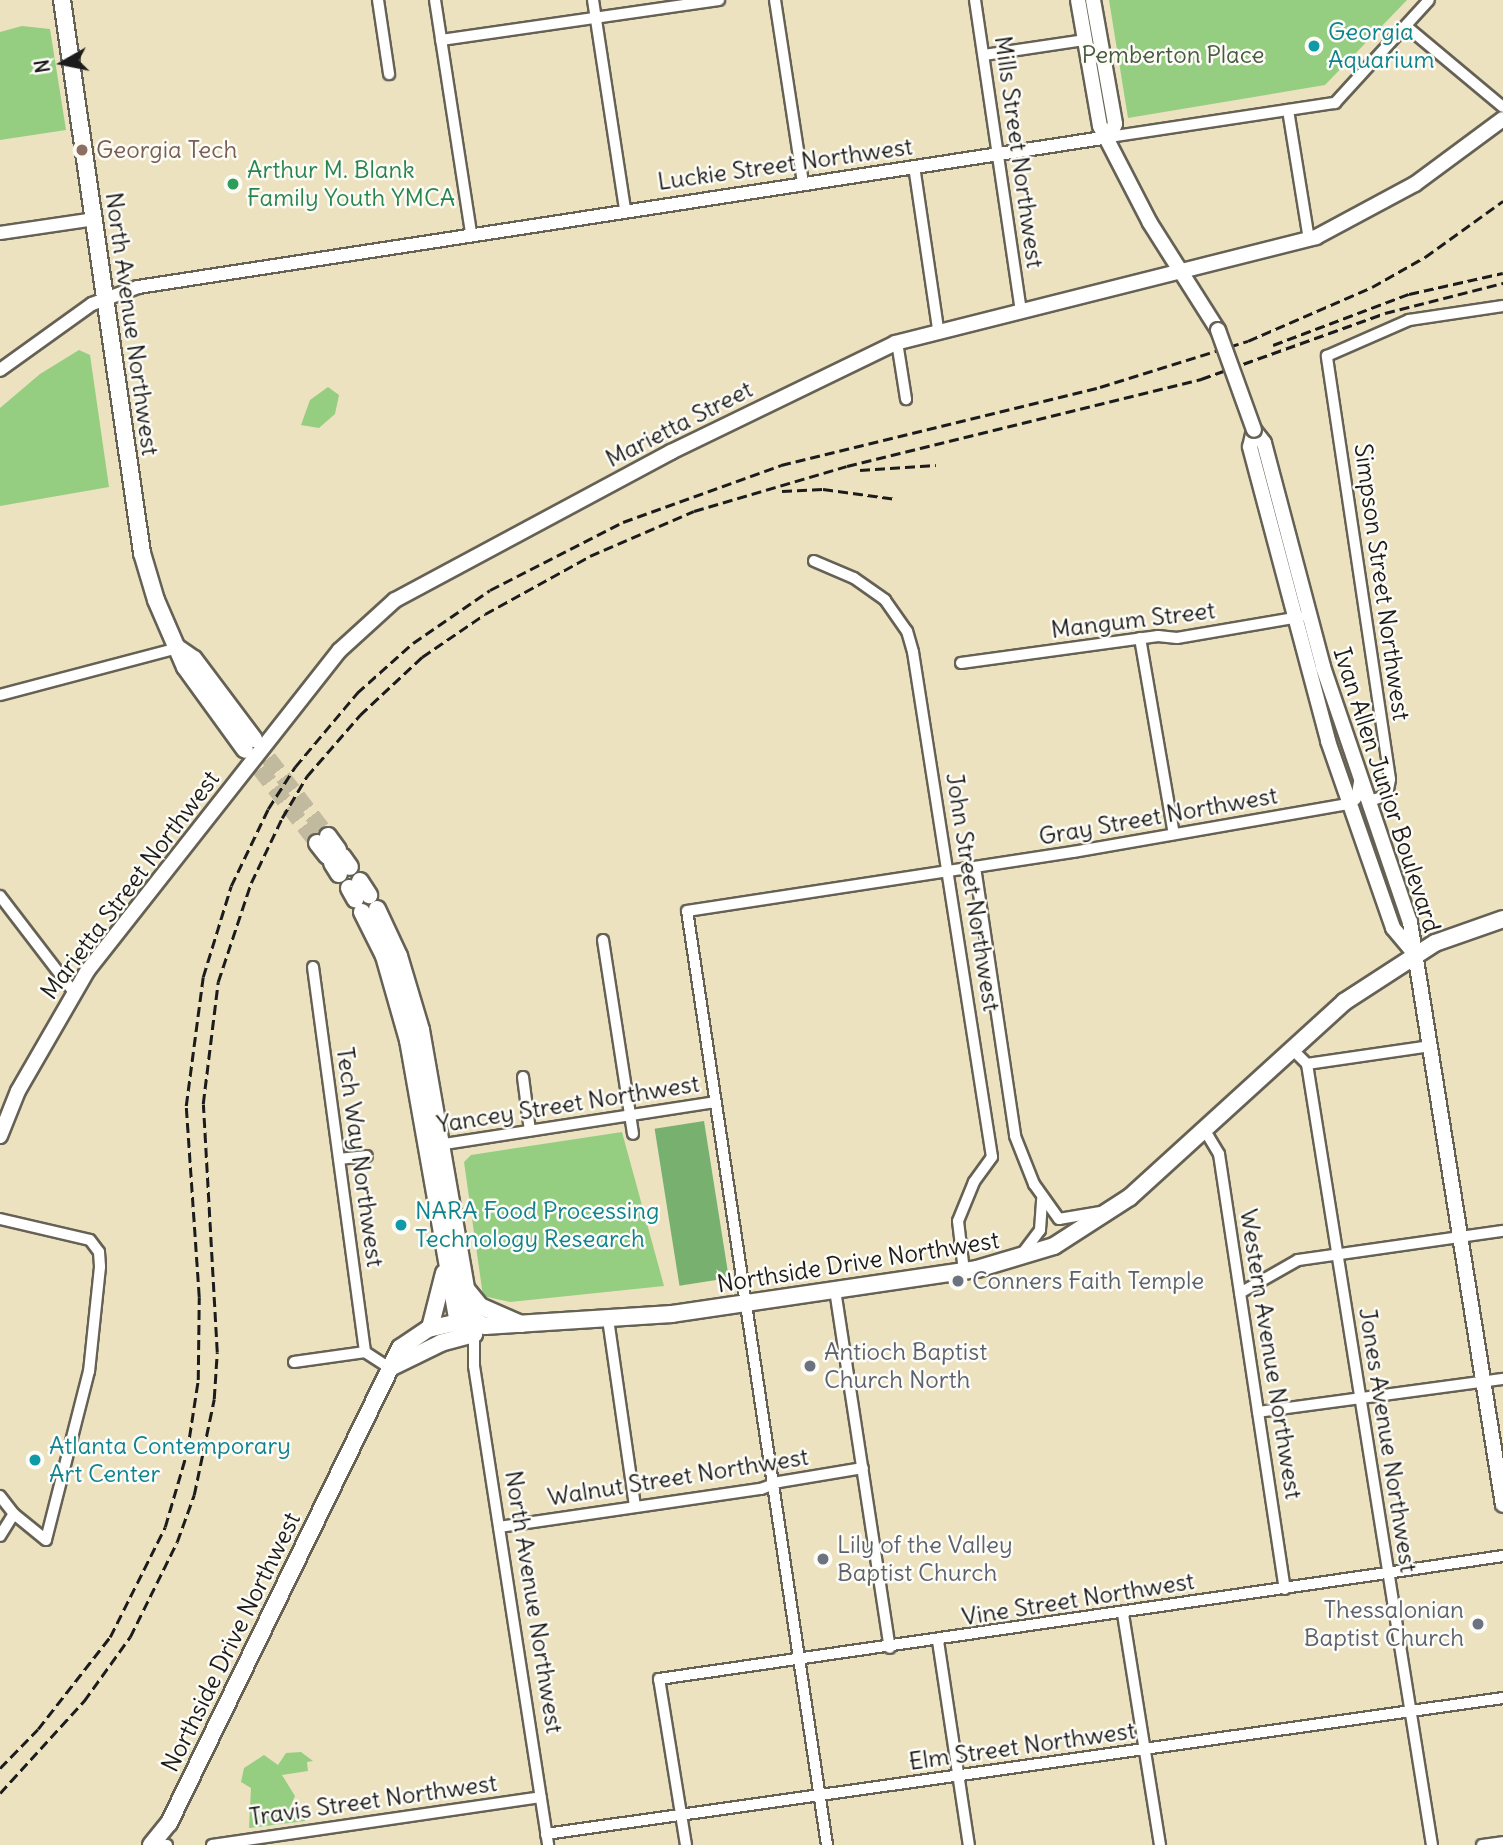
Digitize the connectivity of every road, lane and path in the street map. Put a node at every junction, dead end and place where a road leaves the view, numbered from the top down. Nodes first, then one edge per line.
1 (62, 0) edge
2 (378, 0) edge
3 (435, 0) edge
4 (593, 0) edge
5 (719, 0) edge
6 (775, 0) edge
7 (975, 0) edge
8 (1078, 0) edge
9 (1093, 0) edge
10 (1429, 0) edge
11 (596, 16) junction
12 (1406, 26) junction
13 (441, 40) junction
14 (1084, 40) junction
15 (984, 55) junction
16 (389, 74) dead end
17 (1503, 107) edge
18 (1288, 110) junction
19 (1503, 119) edge
20 (1109, 137) junction
21 (998, 154) junction
22 (914, 166) junction
23 (803, 182) junction
24 (625, 209) junction
25 (95, 219) junction
26 (471, 232) junction
27 (0, 233) edge
28 (1309, 239) junction
29 (1181, 271) junction
30 (104, 297) junction
31 (1503, 306) edge
32 (1021, 310) junction
33 (938, 329) junction
34 (897, 342) junction
35 (0, 370) edge
36 (906, 399) dead end
37 (814, 561) dead end
38 (1301, 617) junction
39 (1140, 638) junction
40 (178, 648) junction
41 (961, 663) dead end
42 (0, 695) edge
43 (256, 744) junction
44 (1358, 768) junction
45 (1370, 801) junction
46 (1348, 804) junction
47 (1174, 834) junction
48 (975, 867) junction
49 (949, 870) junction
50 (0, 896) edge
51 (362, 897) dead end
52 (1503, 919) edge
53 (603, 940) dead end
54 (1416, 955) junction
55 (313, 967) dead end
56 (74, 991) junction
57 (1431, 1046) junction
58 (1291, 1048) junction
59 (1307, 1064) junction
60 (523, 1077) dead end
61 (715, 1102) junction
62 (629, 1114) junction
63 (1204, 1129) junction
64 (530, 1131) junction
65 (633, 1133) dead end
66 (0, 1136) edge
67 (435, 1146) junction
68 (367, 1156) dead end
69 (339, 1159) junction
70 (1042, 1199) junction
71 (1115, 1208) junction
72 (0, 1219) edge
73 (1503, 1231) edge
74 (1461, 1237) junction
75 (446, 1252) junction
76 (1337, 1253) junction
77 (1017, 1260) junction
78 (964, 1271) junction
79 (466, 1286) junction
80 (835, 1290) junction
81 (1240, 1293) junction
82 (744, 1303) junction
83 (608, 1319) junction
84 (521, 1324) junction
85 (430, 1328) junction
86 (469, 1328) junction
87 (365, 1352) junction
88 (294, 1362) dead end
89 (390, 1368) junction
90 (1503, 1379) edge
91 (1483, 1380) junction
92 (1359, 1397) junction
93 (1258, 1412) junction
94 (863, 1468) junction
95 (771, 1485) junction
96 (0, 1496) edge
97 (1503, 1505) edge
98 (635, 1507) junction
99 (14, 1514) junction
100 (499, 1527) junction
101 (0, 1536) edge
102 (1503, 1556) edge
103 (1388, 1573) junction
104 (1285, 1589) junction
105 (1123, 1614) junction
106 (938, 1641) junction
107 (890, 1647) junction
108 (796, 1660) junction
109 (1503, 1698) edge
110 (1410, 1710) junction
111 (1146, 1750) junction
112 (958, 1776) junction
113 (819, 1794) junction
114 (541, 1797) junction
115 (681, 1815) junction
116 (169, 1823) junction
117 (547, 1840) edge
118 (1503, 1842) edge
119 (151, 1845) edge
120 (166, 1845) edge
121 (212, 1845) edge
122 (686, 1845) edge
123 (827, 1845) edge
124 (969, 1845) edge
125 (1160, 1845) edge
126 (1432, 1845) edge
127 (1482, 1845) edge

1 - 25 main road, North Avenue Northwest
2 - 16 street
3 - 13 street
4 - 11 street
5 - 11 street
6 - 23 street
7 - 15 street, Mills Street Northwest
8 - 14 main road, Ivan Allen Junior Boulevard
9 - 20 main road, Ivan Allen Junior Boulevard
10 - 12 street, Luckie Street Northwest
11 - 13 street
11 - 24 street
12 - 17 street
12 - 18 street, Luckie Street Northwest
13 - 26 street
14 - 15 street
14 - 20 main road, Ivan Allen Junior Boulevard
15 - 21 street, Mills Street Northwest
18 - 20 street, Luckie Street Northwest
18 - 28 street
19 - 28 main road
20 - 21 street, Luckie Street Northwest
20 - 29 main road, Ivan Allen Junior Boulevard
21 - 22 street, Luckie Street Northwest
21 - 32 street, Mills Street Northwest
22 - 23 street, Luckie Street Northwest
22 - 33 street
23 - 24 street, Luckie Street Northwest
24 - 26 street, Luckie Street Northwest
25 - 27 street
25 - 30 main road, North Avenue Northwest
26 - 30 street, Luckie Street Northwest
28 - 29 main road
29 - 32 main road, Marietta Street
29 - 38 main road, Ivan Allen Junior Boulevard, bridge
30 - 35 street
30 - 40 main road, North Avenue Northwest
31 - 45 street, Simpson Street Northwest
32 - 33 main road, Marietta Street
33 - 34 main road, Marietta Street
34 - 36 street
34 - 43 main road, Marietta Street
37 - 49 street, John Street Northwest
38 - 39 street, Mangum Street
38 - 44 main road, Ivan Allen Junior Boulevard
38 - 46 main road, Ivan Allen Junior Boulevard
39 - 41 street, Mangum Street
39 - 47 street
40 - 42 street
40 - 43 main road, North Avenue Northwest
43 - 56 main road, Marietta Street Northwest
44 - 45 main road, Ivan Allen Junior Boulevard
44 - 46 street
45 - 54 main road, Ivan Allen Junior Boulevard
46 - 47 street, Gray Street Northwest
46 - 54 main road, Ivan Allen Junior Boulevard
47 - 48 street, Gray Street Northwest
48 - 49 street, Gray Street Northwest
48 - 70 street
49 - 61 street, Gray Street Northwest
49 - 78 street, John Street Northwest
50 - 56 street
51 - 67 main road, North Avenue Northwest
52 - 54 main road, Northside Drive Northwest
53 - 62 street
54 - 57 main road
54 - 58 main road, Northside Drive Northwest
55 - 69 street, Tech Way Northwest
56 - 66 main road, Marietta Street Northwest
57 - 59 street
57 - 74 main road
58 - 59 street
58 - 63 main road, Northside Drive Northwest
59 - 76 street, Jones Avenue Northwest
60 - 64 street
61 - 62 street, Yancey Street Northwest
61 - 82 street
62 - 64 street, Yancey Street Northwest
62 - 65 street
63 - 71 main road, Northside Drive Northwest
63 - 81 street, Western Avenue Northwest
64 - 67 street, Yancey Street Northwest
67 - 75 main road, North Avenue Northwest
67 - 79 main road, North Avenue Northwest
68 - 69 street
69 - 87 street, Tech Way Northwest
70 - 71 street
70 - 77 street
71 - 77 main road, Northside Drive Northwest
72 - 99 street
73 - 74 street
74 - 76 street
74 - 91 main road
75 - 85 main road
75 - 86 main road, North Avenue Northwest
76 - 81 street
76 - 92 street, Jones Avenue Northwest
77 - 78 main road, Northside Drive Northwest
78 - 80 main road, Northside Drive Northwest
79 - 84 main road
79 - 86 main road, North Avenue Northwest
80 - 82 main road, Northside Drive Northwest
80 - 94 street
81 - 93 street, Western Avenue Northwest
82 - 83 main road, Northside Drive Northwest
82 - 95 street
83 - 84 main road, Northside Drive Northwest
83 - 98 street
84 - 86 main road, Northside Drive Northwest
85 - 86 main road, Northside Drive Northwest
85 - 89 main road, Northside Drive Northwest
86 - 89 main road, Northside Drive Northwest
86 - 100 street, North Avenue Northwest
87 - 88 street
87 - 89 street
89 - 116 main road, Northside Drive Northwest
90 - 91 street
91 - 92 street
91 - 97 main road
92 - 93 street
92 - 103 street, Jones Avenue Northwest
93 - 104 street, Western Avenue Northwest
94 - 95 street, Walnut Street Northwest
94 - 107 street
95 - 98 street, Walnut Street Northwest
95 - 108 street
96 - 99 street
98 - 100 street, Walnut Street Northwest
99 - 101 street
100 - 114 street, North Avenue Northwest
102 - 103 street, Vine Street Northwest
103 - 104 street, Vine Street Northwest
103 - 110 street, Jones Avenue Northwest
104 - 105 street, Vine Street Northwest
105 - 106 street, Vine Street Northwest
105 - 111 street
106 - 107 street, Vine Street Northwest
106 - 112 street
107 - 108 street, Vine Street Northwest
108 - 113 street
108 - 115 street, Vine Street Northwest
109 - 110 street, Elm Street Northwest
110 - 111 street, Elm Street Northwest
110 - 126 street, Jones Avenue Northwest
111 - 112 street, Elm Street Northwest
111 - 125 street
112 - 113 street, Elm Street Northwest
112 - 124 street
113 - 115 street, Elm Street Northwest
113 - 123 street
114 - 117 street, North Avenue Northwest
114 - 121 street, Travis Street Northwest
115 - 117 street, Elm Street Northwest
115 - 122 street
116 - 119 main road, Northside Drive Northwest
116 - 120 main road, Northside Drive Northwest
118 - 127 street

